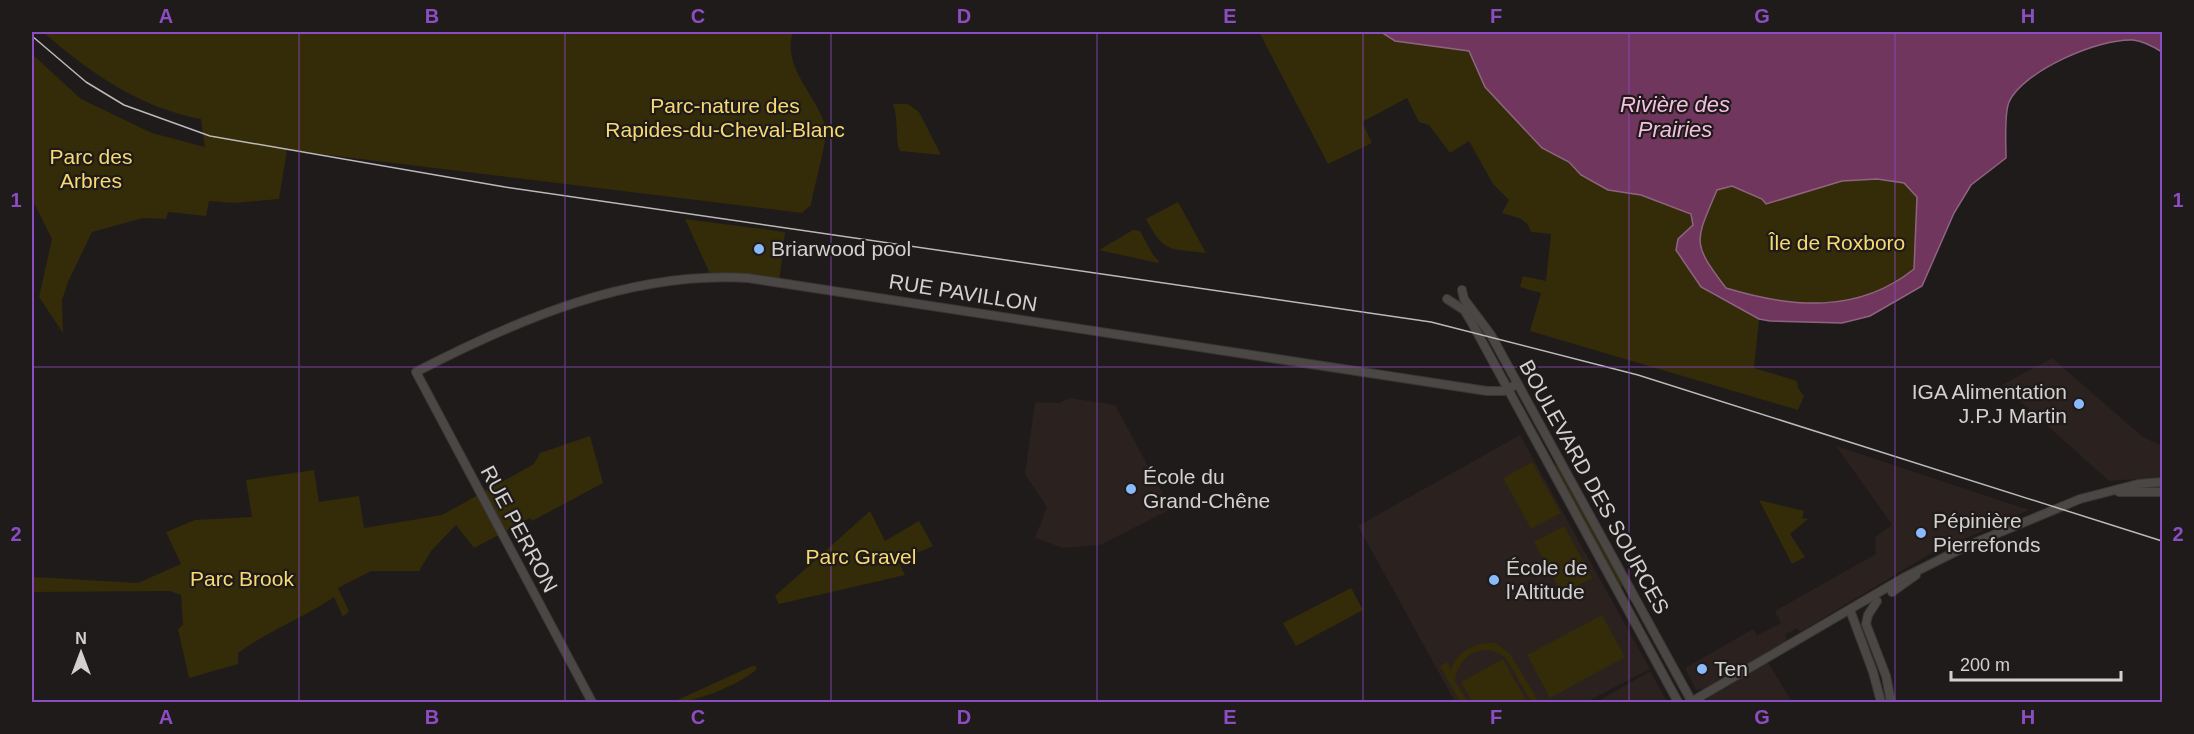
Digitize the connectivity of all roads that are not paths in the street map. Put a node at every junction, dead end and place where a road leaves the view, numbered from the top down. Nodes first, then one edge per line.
1 (1462, 290) dead end
2 (1447, 299) dead end
3 (416, 372) joint
4 (1517, 384) junction
5 (1507, 389) junction
6 (2163, 482) edge
7 (2163, 492) edge
8 (2103, 493) junction
9 (1929, 565) junction
10 (1877, 601) junction
11 (1851, 612) junction
12 (591, 702) edge
13 (1678, 702) edge
14 (1692, 702) edge
15 (1881, 702) edge
16 (1891, 702) edge

1 - 4 street, BOULEVARD DES SOURCES
2 - 5 street, BOULEVARD DES SOURCES
3 - 5 street, RUE PAVILLON
3 - 12 street, RUE PERRON
4 - 5 street, RUE PAVILLON
4 - 14 street, BOULEVARD DES SOURCES
5 - 13 street, BOULEVARD DES SOURCES
6 - 8 street
7 - 8 street
8 - 9 street
9 - 10 street
9 - 11 street
10 - 11 street
10 - 16 street
11 - 14 street
11 - 15 street

